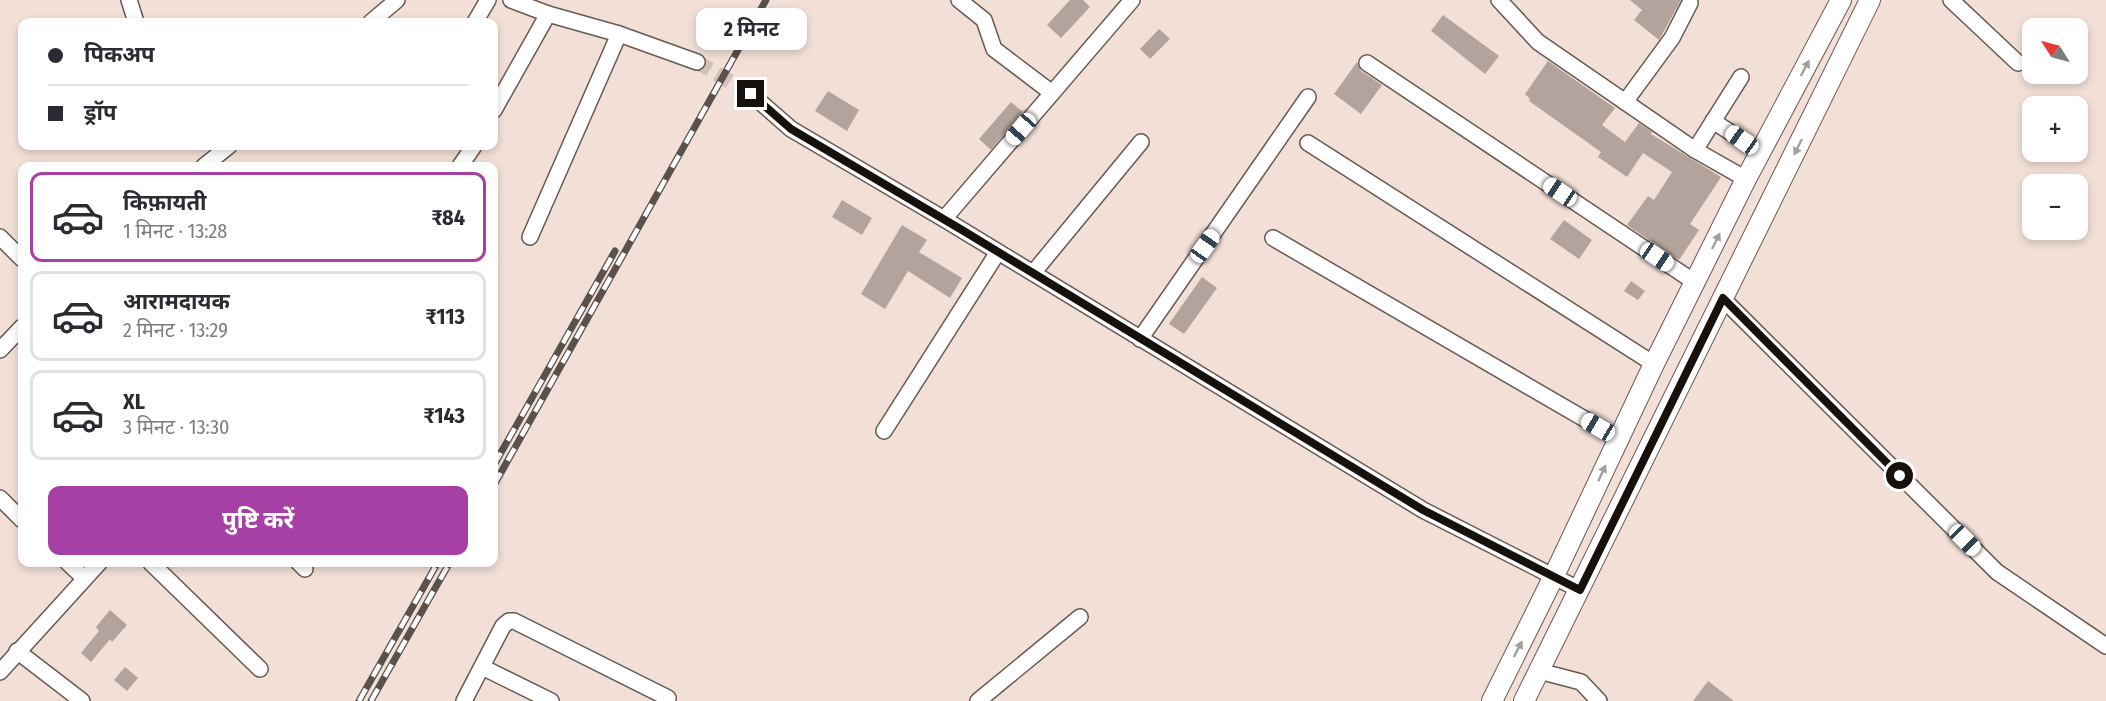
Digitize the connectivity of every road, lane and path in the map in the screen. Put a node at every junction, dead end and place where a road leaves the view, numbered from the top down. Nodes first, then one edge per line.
1 (129, 0) edge
2 (397, 0) edge
3 (489, 0) edge
4 (511, 0) edge
5 (959, 0) edge
6 (1132, 0) edge
7 (1499, 0) edge
8 (1841, 0) edge
9 (1870, 0) edge
10 (1951, 0) edge
11 (1690, 3) dead end
12 (548, 14) junction
13 (135, 18) edge
14 (376, 18) edge
15 (478, 18) edge
16 (619, 34) junction
17 (697, 62) tunnel mouth
18 (1367, 63) dead end
19 (2018, 63) dead end
20 (1742, 77) dead end
21 (1052, 93) junction
22 (751, 94) tunnel mouth
23 (1308, 97) dead end
24 (1625, 102) junction
25 (498, 103) edge
26 (1713, 121) junction
27 (1742, 140) dead end
28 (1141, 142) dead end
29 (1308, 143) dead end
30 (224, 150) edge
31 (1695, 150) junction
32 (209, 162) edge
33 (1746, 179) junction
34 (944, 219) junction
35 (0, 237) edge
36 (530, 237) dead end
37 (1273, 238) dead end
38 (998, 252) junction
39 (18, 255) edge
40 (1033, 273) junction
41 (1696, 283) junction
42 (1723, 298) junction
43 (18, 330) edge
44 (1140, 339) junction
45 (2, 343) edge
46 (1654, 364) junction
47 (884, 430) dead end
48 (1619, 439) junction
49 (0, 498) edge
50 (18, 516) edge
51 (72, 567) edge
52 (95, 567) edge
53 (155, 567) edge
54 (84, 578) junction
55 (1553, 578) junction
56 (1580, 590) junction
57 (1080, 617) dead end
58 (2106, 646) edge
59 (17, 651) junction
60 (482, 667) junction
61 (260, 669) dead end
62 (1539, 671) junction
63 (0, 672) edge
64 (668, 698) dead end
65 (82, 701) edge
66 (464, 701) edge
67 (551, 701) edge
68 (978, 701) edge
69 (1491, 701) edge
70 (1524, 701) edge
71 (1599, 701) edge

1 - 13 street
2 - 14 street
3 - 15 street
4 - 12 street
5 - 21 street
6 - 21 street
7 - 24 street
33 -> 8 main road
9 -> 42 main road
10 - 19 street
11 - 24 street
12 - 16 street
12 - 25 street
16 - 17 street
16 - 36 street
18 - 41 street
20 - 26 street
21 - 34 street
22 - 34 street
23 - 44 street
24 - 31 street
26 - 27 street
26 - 31 street
28 - 40 street
29 - 46 street
30 - 32 street
31 - 33 street
41 -> 33 main road
34 - 38 street
35 - 39 street
37 - 48 street
38 - 40 street
38 - 47 street
40 - 44 street
41 - 46 main road
42 - 56 main road
42 - 58 street
43 - 45 street
44 - 55 street
46 - 48 main road
55 -> 48 main road
49 - 50 street
51 - 54 street
52 - 54 street
53 - 61 street
54 - 59 street
55 - 56 street
69 -> 55 main road
56 - 62 main road
57 - 68 street
59 - 63 street
59 - 65 street
60 - 64 street
60 - 66 street
60 - 67 street
62 - 70 main road
62 - 71 street

